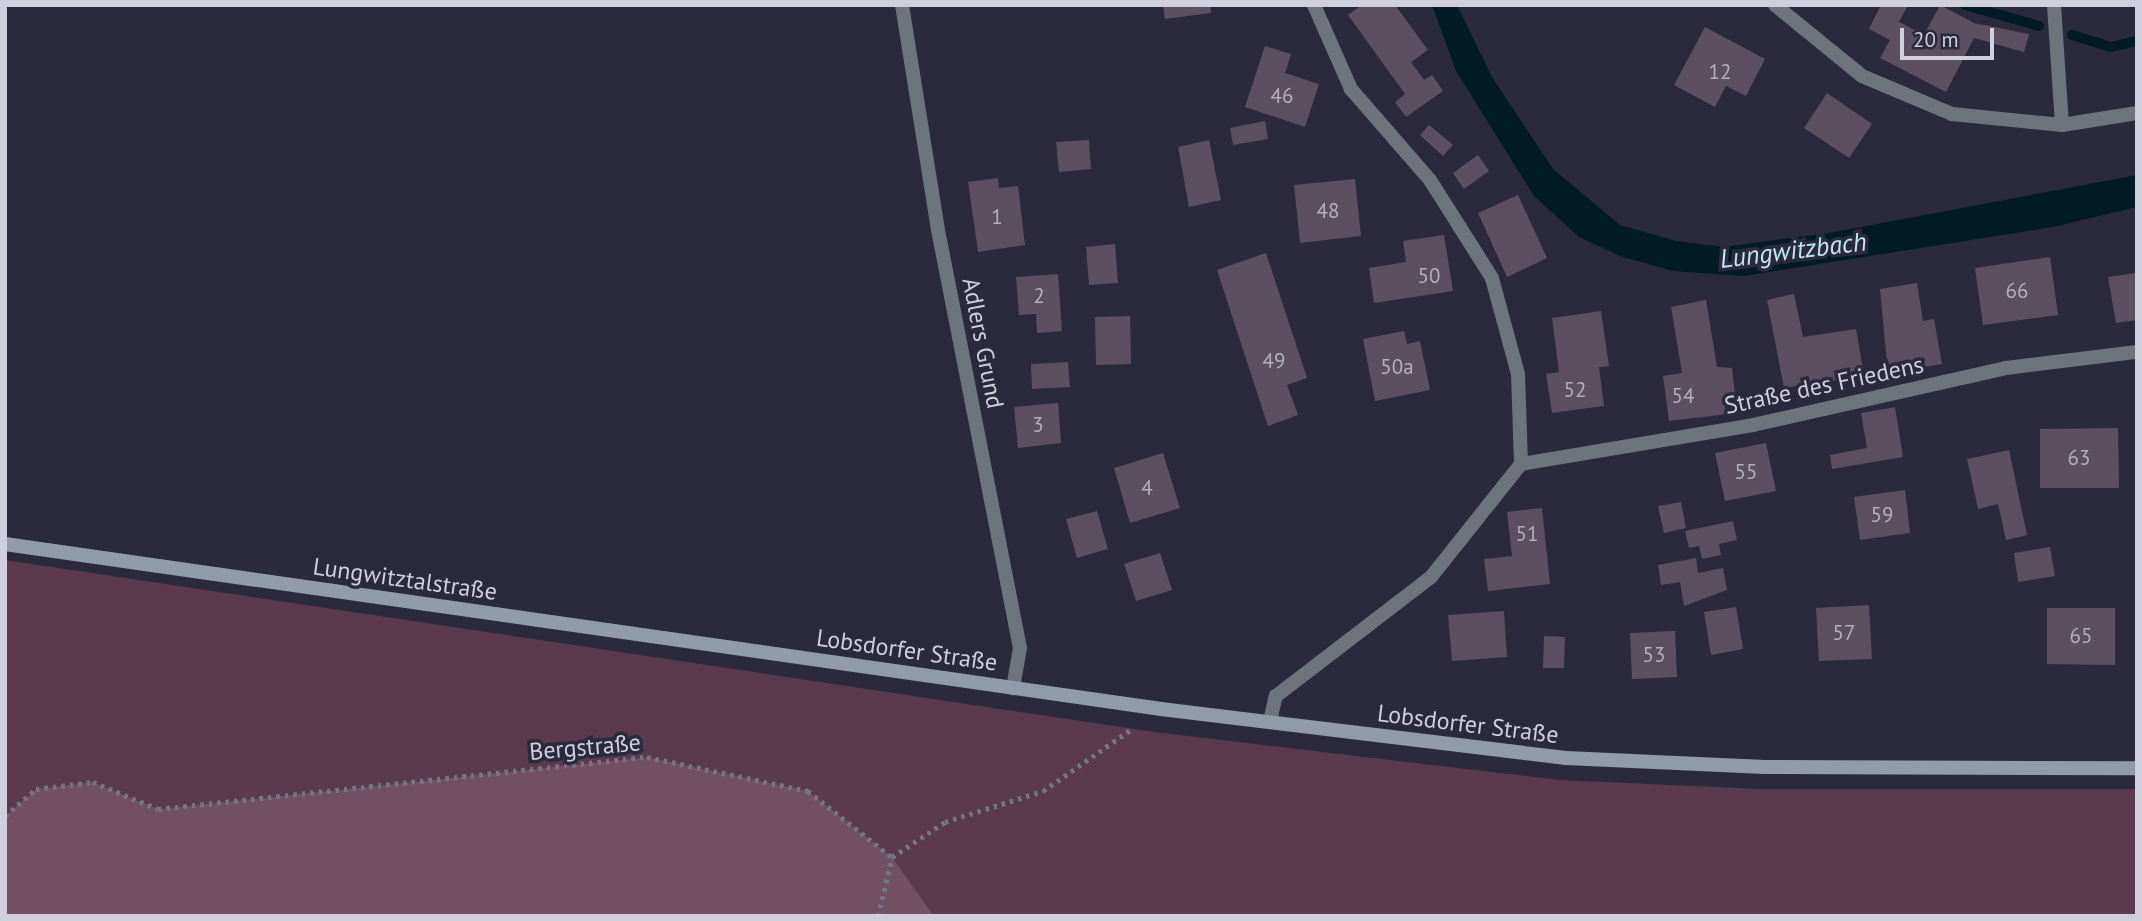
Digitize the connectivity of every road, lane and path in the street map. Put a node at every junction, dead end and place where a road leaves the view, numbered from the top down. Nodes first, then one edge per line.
1 (902, 5) edge
2 (1314, 5) edge
3 (1774, 5) edge
4 (2054, 5) edge
5 (2137, 113) edge
6 (2062, 125) junction
7 (2137, 352) edge
8 (1521, 464) junction
9 (5, 544) edge
10 (799, 657) joint
11 (1013, 688) junction
12 (1161, 709) junction
13 (1270, 721) junction
14 (2137, 768) edge
15 (5, 816) edge
16 (892, 857) junction
17 (878, 916) edge

1 - 11 street, Adlers Grund
2 - 8 street
3 - 6 street
4 - 6 street
5 - 6 street
7 - 8 street, Straße des Friedens
8 - 13 street
9 - 10 main road, Lungwitztalstraße
10 - 11 main road, Lobsdorfer Straße
11 - 12 main road, Lobsdorfer Straße
12 - 13 main road, Lobsdorfer Straße
12 - 16 path
13 - 14 main road, Lobsdorfer Straße
15 - 16 path, Bergstraße
16 - 17 path

